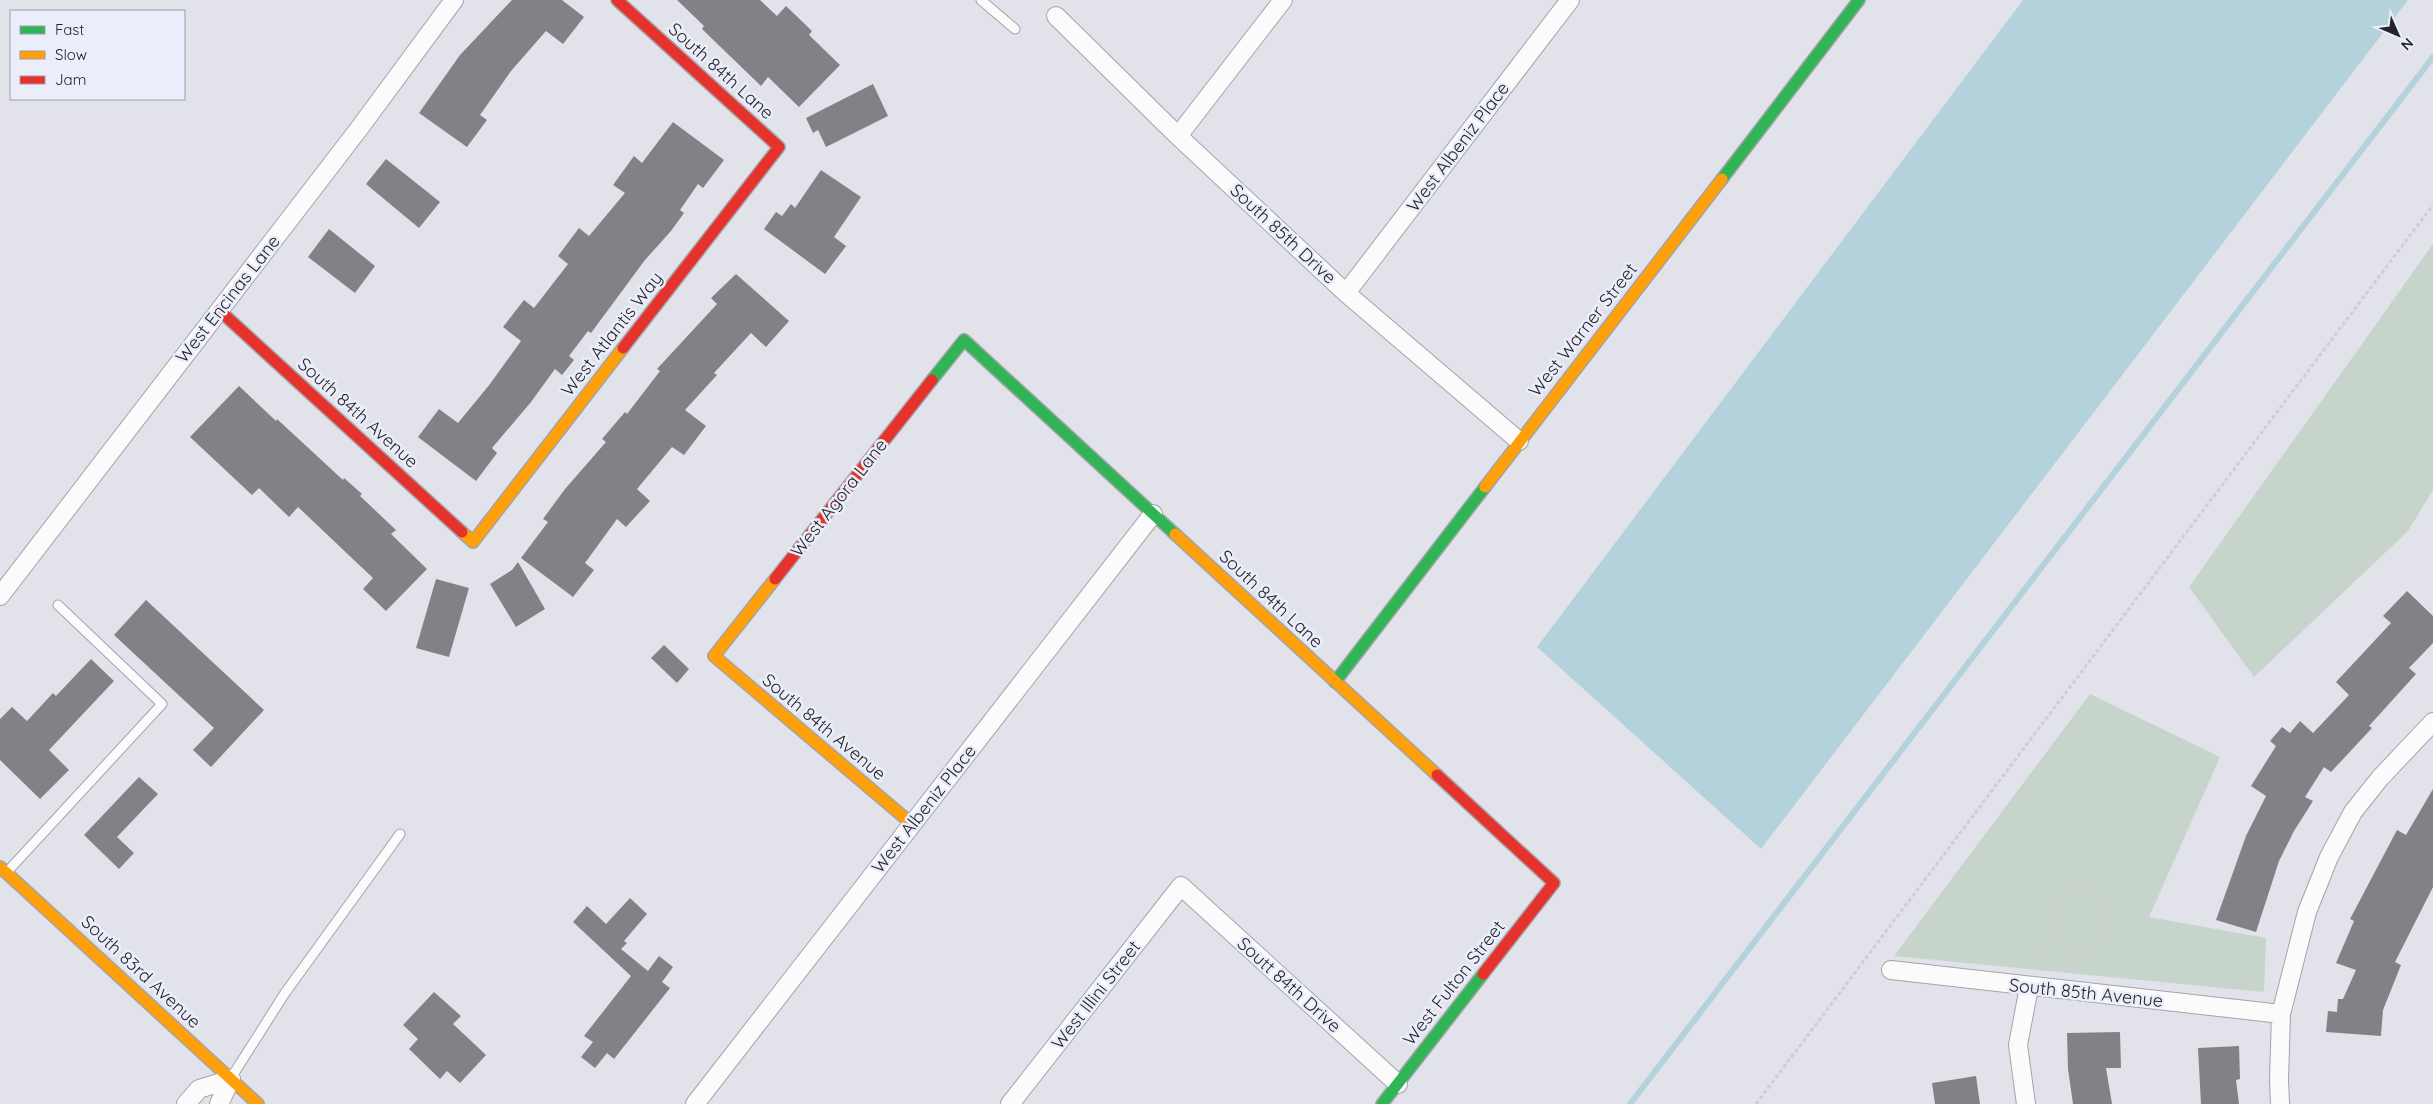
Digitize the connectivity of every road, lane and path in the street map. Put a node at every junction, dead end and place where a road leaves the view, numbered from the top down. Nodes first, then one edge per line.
1 (454, 0) edge
2 (617, 0) edge
3 (981, 0) edge
4 (1283, 0) edge
5 (1570, 0) edge
6 (1859, 0) edge
7 (1056, 16) dead end
8 (1015, 29) dead end
9 (1178, 136) junction
10 (779, 147) joint
11 (2433, 205) edge
12 (1346, 294) junction
13 (219, 310) junction
14 (964, 340) joint
15 (1520, 441) junction
16 (1153, 514) junction
17 (472, 542) joint
18 (0, 596) edge
19 (58, 605) dead end
20 (714, 656) joint
21 (1335, 682) junction
22 (2433, 722) edge
23 (912, 824) junction
24 (400, 834) dead end
25 (3, 870) edge
26 (1554, 883) joint
27 (1181, 886) joint
28 (2059, 940) junction
29 (1891, 970) dead end
30 (2029, 987) junction
31 (2281, 1014) junction
32 (231, 1079) junction
33 (1398, 1084) junction
34 (186, 1104) edge
35 (219, 1104) edge
36 (258, 1104) edge
37 (695, 1104) edge
38 (1010, 1104) edge
39 (1382, 1104) edge
40 (1756, 1104) edge
41 (2026, 1104) edge
42 (2280, 1104) edge

1 - 13 street, West Encinas Lane
2 - 10 street, South 84th Lane
3 - 8 lane
4 - 9 street
5 - 12 street, West Albeniz Place
6 - 15 street, West Warner Street
7 - 9 street, South 85th Drive
9 - 12 street, South 85th Drive
10 - 17 street, West Atlantis Way
11 - 40 path
12 - 15 street, South 85th Drive
13 - 17 street, South 84th Avenue
13 - 18 street, West Encinas Lane
14 - 16 street, South 84th Lane
14 - 20 street, West Agora Lane
15 - 21 street, West Warner Street
16 - 21 street, South 84th Lane
16 - 23 street, West Albeniz Place
19 - 25 lane
20 - 23 street, South 84th Avenue
21 - 26 street, South 84th Lane
22 - 31 street
23 - 37 street, West Albeniz Place
24 - 32 lane
25 - 32 street, South 83rd Avenue
26 - 33 street, West Fulton Street
27 - 33 street, Soutt 84th Drive
27 - 38 street, West Illini Street
28 - 28 path
28 - 30 path
29 - 30 street, South 85th Avenue
30 - 31 street, South 85th Avenue
30 - 41 street
31 - 42 street
32 - 34 street
32 - 35 street
32 - 36 street, South 83rd Avenue
33 - 39 street, West Fulton Street

